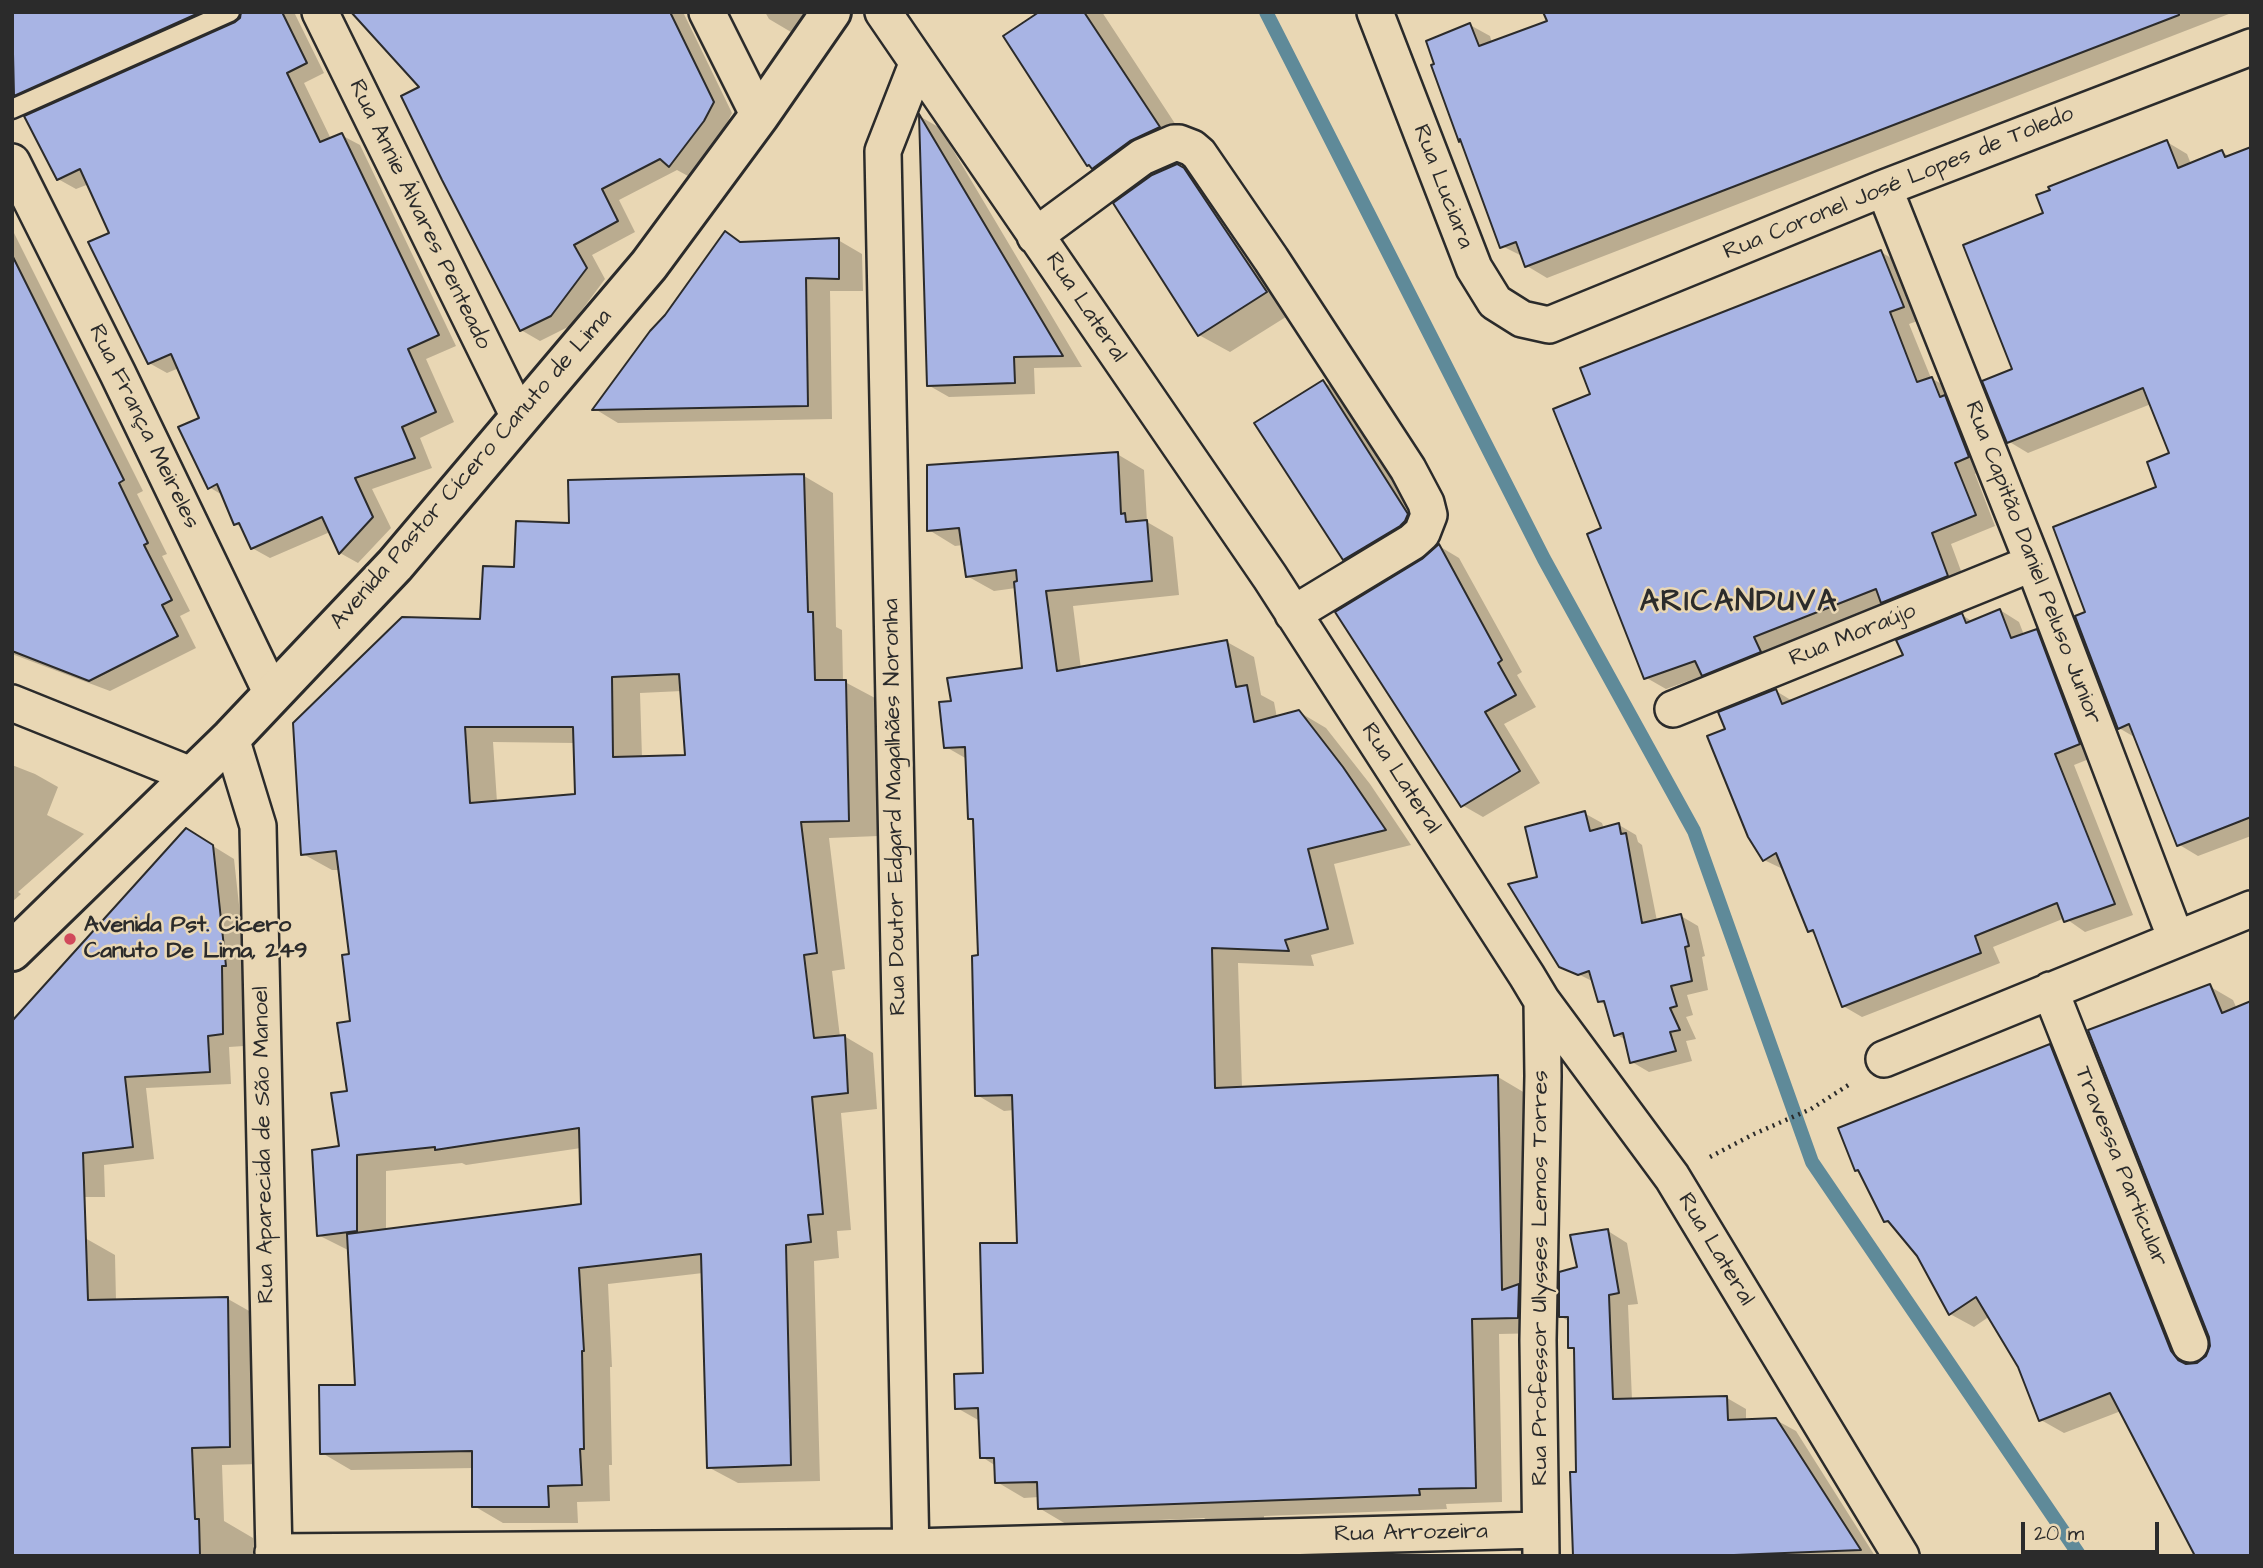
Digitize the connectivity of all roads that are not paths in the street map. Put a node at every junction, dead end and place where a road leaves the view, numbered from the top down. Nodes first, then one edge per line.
1 (230, 12) edge
2 (320, 12) edge
3 (707, 12) edge
4 (831, 12) edge
5 (883, 12) edge
6 (1375, 12) edge
7 (2251, 47) edge
8 (917, 64) junction
9 (12, 110) edge
10 (759, 116) junction
11 (12, 162) edge
12 (1884, 188) junction
13 (1035, 236) junction
14 (1549, 325) joint
15 (519, 417) junction
16 (2033, 563) junction
17 (1293, 614) junction
18 (272, 694) junction
19 (12, 704) edge
20 (1673, 709) dead end
21 (231, 738) junction
22 (191, 775) junction
23 (2251, 909) edge
24 (2176, 939) junction
25 (12, 951) edge
26 (2050, 990) junction
27 (1542, 1001) junction
28 (1884, 1059) dead end
29 (2190, 1344) dead end
30 (1541, 1543) edge
31 (911, 1551) edge
32 (274, 1554) edge
33 (1901, 1556) edge

1 - 9 lane
2 - 15 street, Rua Annie Álvares Penteado
3 - 10 street
4 - 10 main road, Avenida Pastor Cícero Canuto de Lima
5 - 8 street, Rua Lateral
6 - 14 street, Rua Luciara
7 - 12 street, Rua Coronel José Lopes de Toledo
8 - 13 street, Rua Lateral
8 - 31 street, Rua Doutor Edgard Magalhães Noronha
10 - 15 main road, Avenida Pastor Cícero Canuto de Lima
11 - 18 street, Rua França Meireles
12 - 14 street, Rua Coronel José Lopes de Toledo
12 - 16 street, Rua Capitão Daniel Peluso Junior
13 - 17 street, Rua Lateral
13 - 17 street
15 - 18 main road, Avenida Pastor Cícero Canuto de Lima
16 - 20 street, Rua Moraújo
16 - 24 street, Rua Capitão Daniel Peluso Junior
17 - 27 street, Rua Lateral
18 - 21 main road, Avenida Pastor Cícero Canuto de Lima
19 - 22 street
21 - 22 main road, Avenida Pastor Cícero Canuto de Lima
21 - 32 street, Rua Aparecida de São Manoel
22 - 25 main road, Avenida Pastor Cícero Canuto de Lima
23 - 24 street
24 - 26 street
26 - 28 street
26 - 29 street, Travessa Particular
27 - 30 street, Rua Professor Ulysses Lemos Torres
27 - 33 street, Rua Lateral
30 - 31 street, Rua Arrozeira
31 - 32 street, Rua Arrozeira

